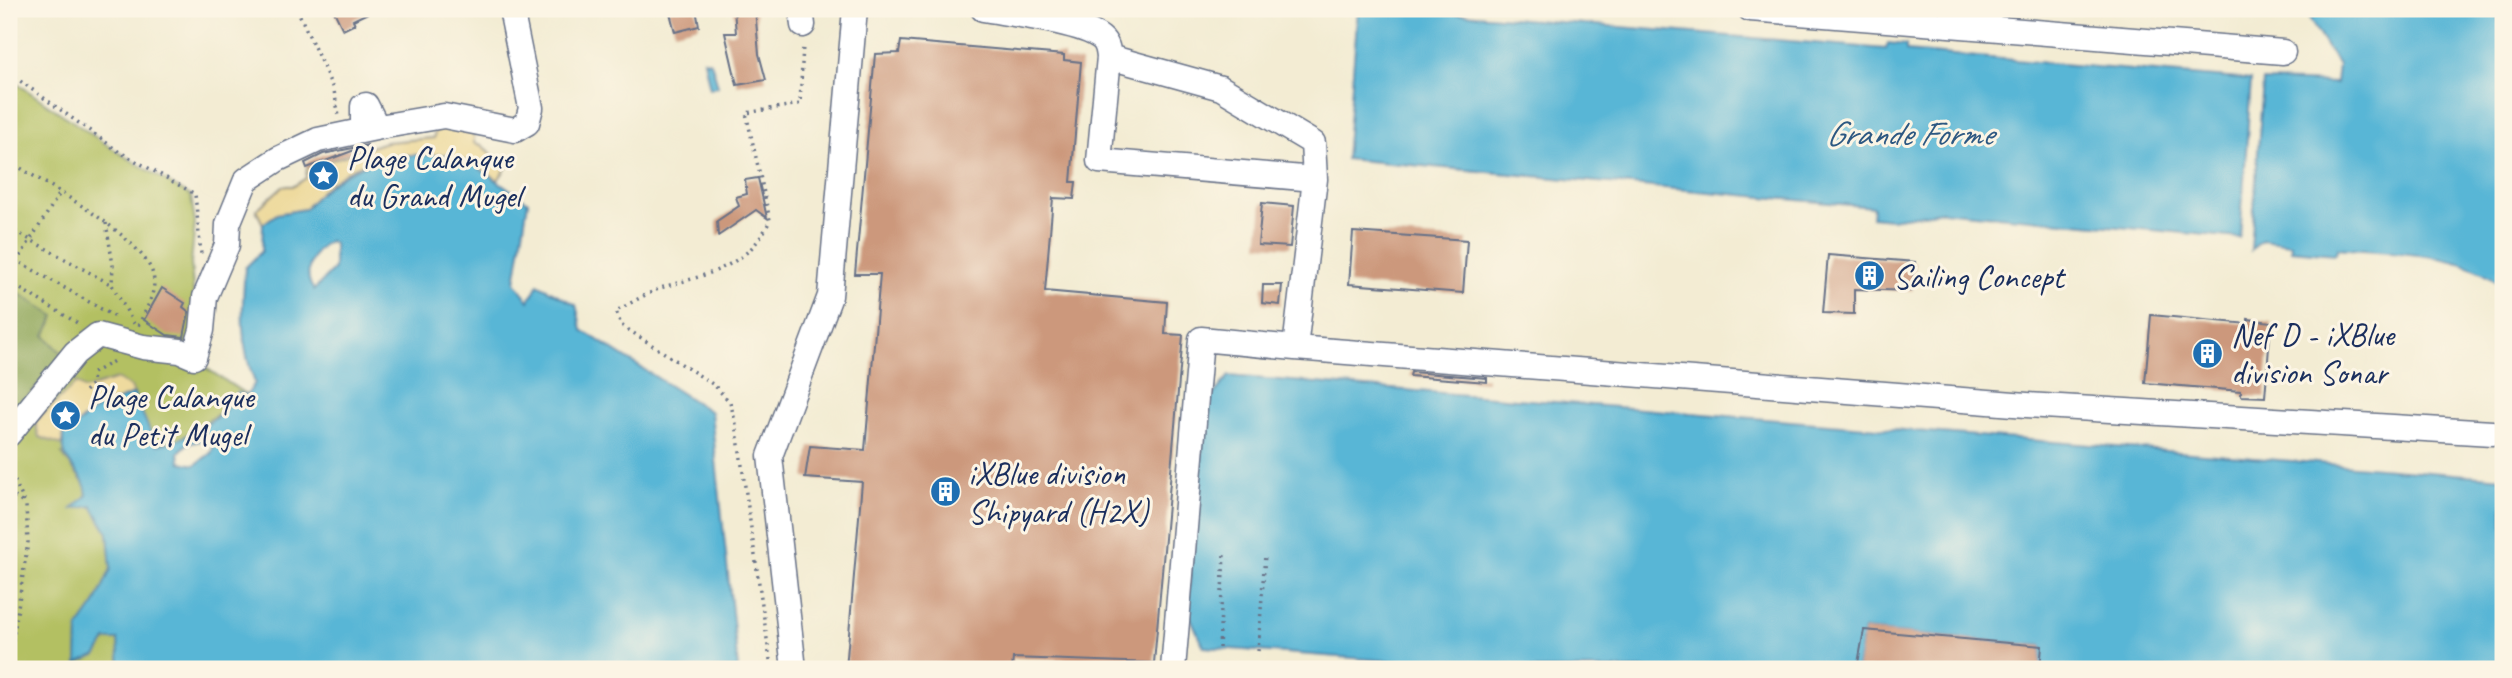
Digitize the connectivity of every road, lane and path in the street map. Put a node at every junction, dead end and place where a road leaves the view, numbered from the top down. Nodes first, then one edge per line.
1 (84, 9) edge
2 (108, 9) edge
3 (297, 9) edge
4 (510, 9) edge
5 (855, 9) edge
6 (983, 9) edge
7 (1750, 9) edge
8 (2493, 9) edge
9 (802, 17) edge
10 (2503, 29) edge
11 (2283, 52) dead end
12 (1109, 57) junction
13 (9, 73) edge
14 (367, 133) junction
15 (9, 161) edge
16 (1315, 179) junction
17 (60, 193) junction
18 (106, 222) junction
19 (9, 229) edge
20 (30, 241) junction
21 (9, 256) edge
22 (201, 259) dead end
23 (17, 261) junction
24 (9, 274) edge
25 (9, 282) edge
26 (112, 285) junction
27 (137, 329) junction
28 (98, 335) junction
29 (1295, 348) junction
30 (92, 384) dead end
31 (85, 391) dead end
32 (2492, 433) dead end
33 (9, 435) edge
34 (9, 468) edge
35 (9, 492) edge
36 (26, 506) junction
37 (1224, 554) dead end
38 (1265, 555) dead end
39 (1219, 648) dead end
40 (1258, 651) dead end
41 (9, 666) edge
42 (772, 669) edge
43 (794, 669) edge
44 (1173, 669) edge

1 - 2 path
3 - 14 path
4 - 14 street
5 - 43 street
6 - 12 street
7 - 11 street
8 - 10 path
9 - 42 path
12 - 16 street
12 - 16 street
13 - 22 path
14 - 28 street
15 - 17 path
16 - 29 street
17 - 18 path
17 - 20 path
18 - 26 path
18 - 27 path
19 - 20 path
20 - 23 path
20 - 26 path
21 - 23 path
23 - 24 path
23 - 27 path
25 - 28 path
26 - 27 path
28 - 33 street
29 - 32 street
29 - 44 street
30 - 31 path
34 - 36 path
35 - 36 path
36 - 41 path
37 - 39 path
38 - 40 path

